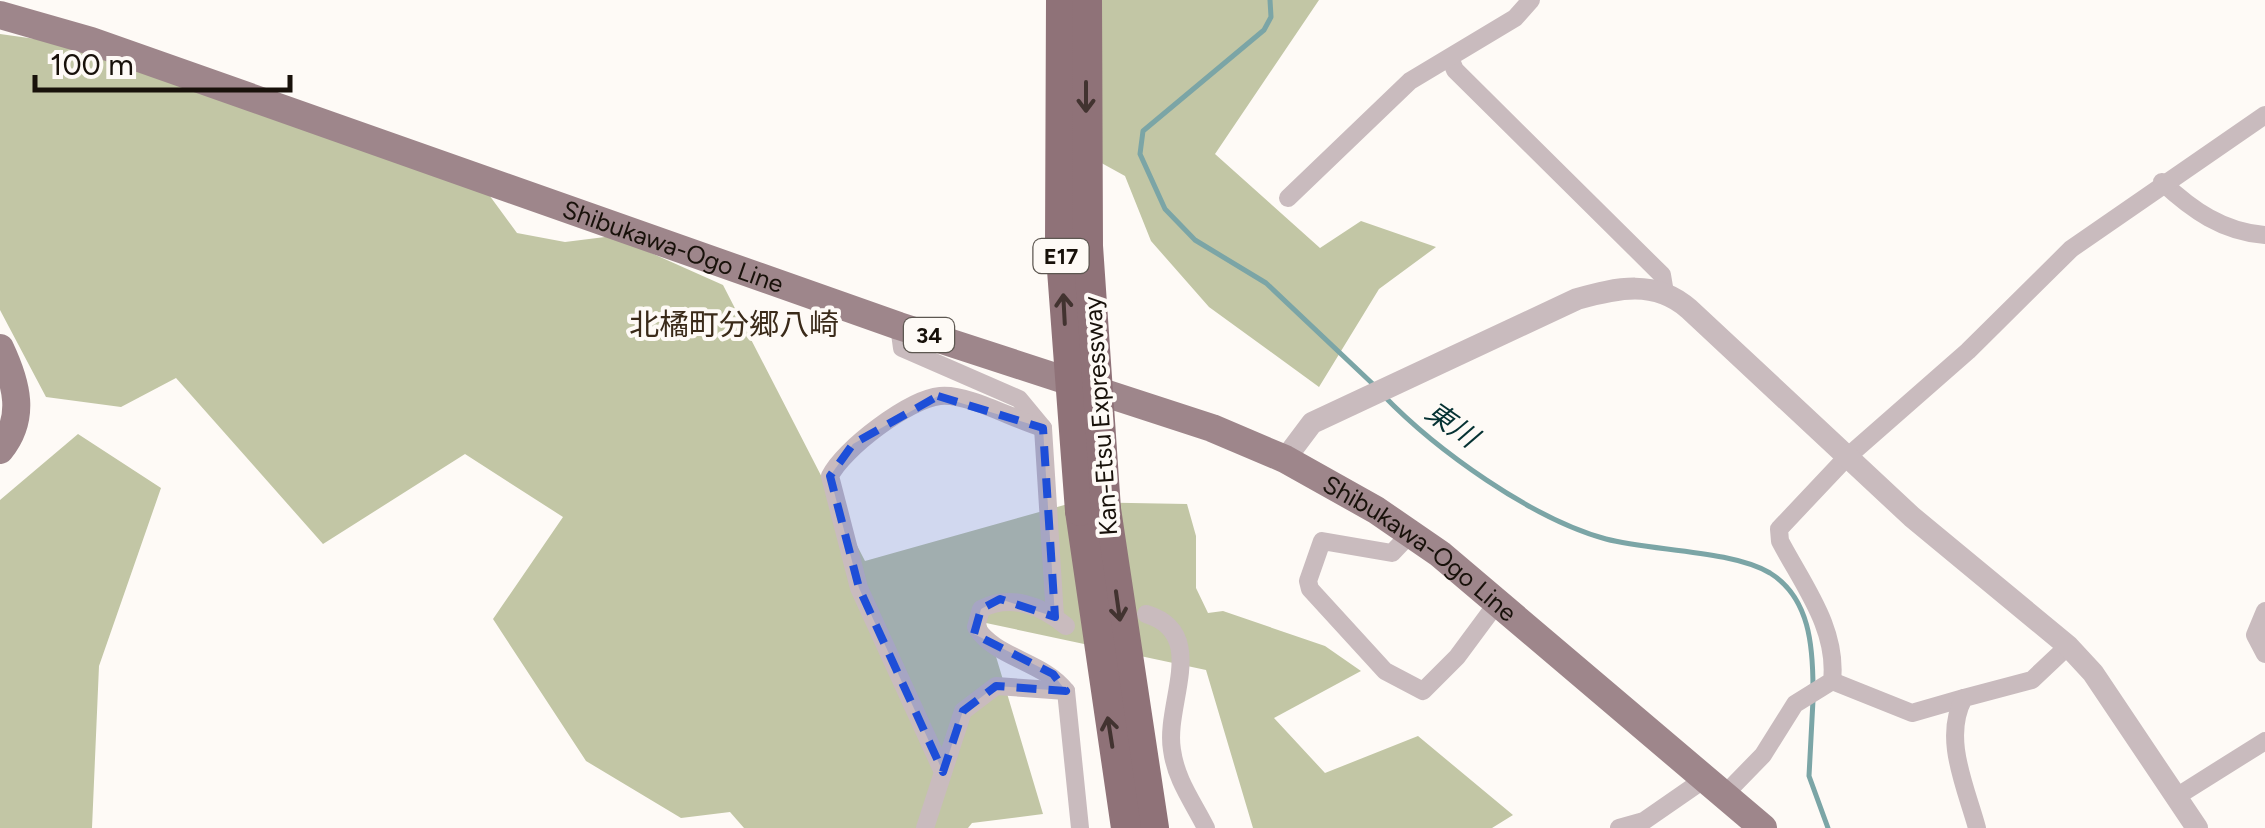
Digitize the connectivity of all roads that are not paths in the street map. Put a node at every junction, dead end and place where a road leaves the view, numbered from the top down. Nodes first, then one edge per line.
1 (1061, 0) edge
2 (1087, 0) edge
3 (1531, 0) edge
4 (0, 15) edge
5 (1450, 58) junction
6 (2265, 114) edge
7 (2162, 182) junction
8 (1288, 198) dead end
9 (2265, 235) edge
10 (1664, 293) junction
11 (899, 326) junction
12 (0, 348) edge
13 (1044, 428) junction
14 (0, 450) edge
15 (1846, 458) junction
16 (1285, 460) junction
17 (1093, 510) junction
18 (1411, 532) junction
19 (1497, 603) junction
20 (2265, 611) edge
21 (1146, 614) dead end
22 (2068, 646) junction
23 (2265, 654) edge
24 (1828, 686) junction
25 (1066, 691) junction
26 (1964, 698) junction
27 (2265, 741) edge
28 (942, 772) junction
29 (1716, 786) junction
30 (2176, 796) junction
31 (926, 828) edge
32 (1080, 828) edge
33 (1126, 828) edge
34 (1154, 828) edge
35 (1206, 828) edge
36 (1619, 828) edge
37 (1763, 828) edge
38 (1978, 828) edge
39 (2197, 828) edge

17 -> 1 highway, Kan-Etsu Expressway / E17, bridge
2 -> 17 highway, Kan-Etsu Expressway / E17, bridge
3 - 5 street
4 - 11 main road, Shibukawa-Ogo Line / 34
5 - 8 street
5 - 10 street
6 - 7 street
7 - 9 street
7 - 15 street
10 - 15 street
10 - 16 street
11 - 13 street
11 - 16 main road, Shibukawa-Ogo Line / 34
12 - 14 main road
13 - 25 street
13 - 28 street
15 - 22 street
15 - 24 street
16 - 18 main road, Shibukawa-Ogo Line / 34
33 -> 17 highway, Kan-Etsu Expressway / E17
17 -> 34 highway, Kan-Etsu Expressway / E17
18 - 19 main road, Shibukawa-Ogo Line / 34
18 - 19 street
19 - 29 main road, Shibukawa-Ogo Line / 34
20 - 23 street
21 - 35 street
22 - 26 street
22 - 30 street
24 - 26 street
24 - 29 street
25 - 28 street
25 - 32 street
26 - 38 street
27 - 30 street
28 - 31 street
29 - 36 street
29 - 37 main road, Shibukawa-Ogo Line / 34
30 - 39 street

